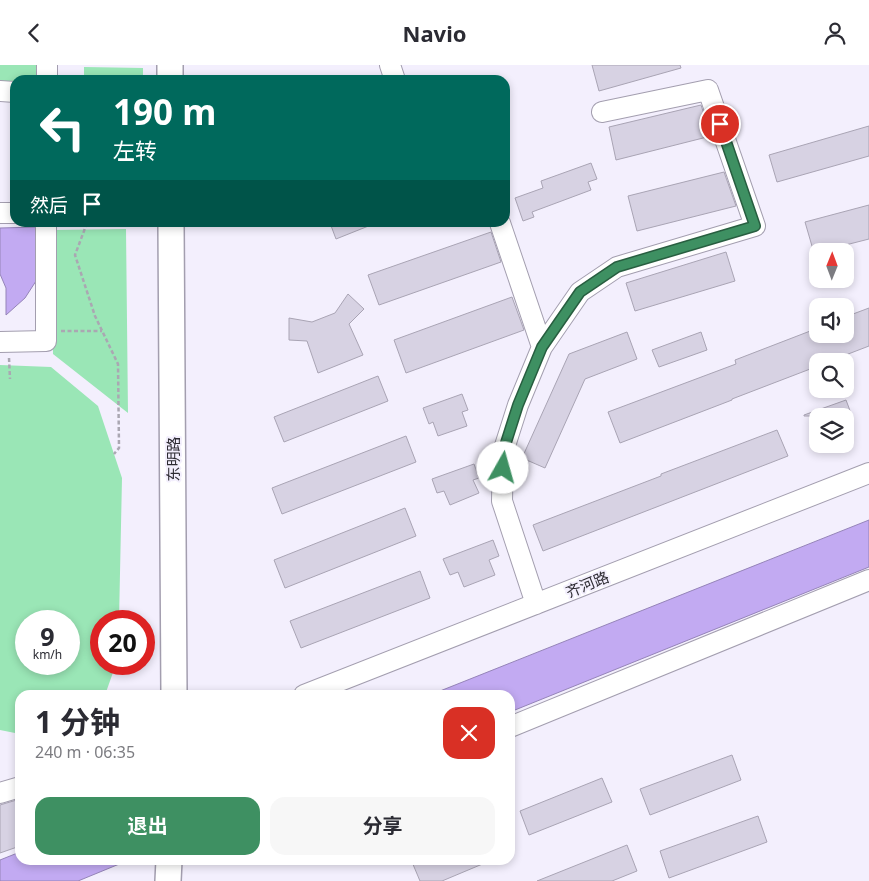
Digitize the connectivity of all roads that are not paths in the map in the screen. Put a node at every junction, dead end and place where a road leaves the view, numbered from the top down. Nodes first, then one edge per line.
1 (602, 112) dead end
2 (46, 227) edge
3 (171, 227) edge
4 (501, 227) edge
5 (4, 342) edge
6 (542, 347) junction
7 (869, 473) edge
8 (869, 580) edge
9 (536, 605) junction
10 (174, 690) edge
11 (317, 690) edge
12 (515, 725) edge
13 (15, 788) edge
14 (0, 793) edge
15 (169, 865) edge
16 (168, 881) edge

1 - 6 street
2 - 5 street
3 - 10 main road, 东明路
4 - 6 street
6 - 9 street
7 - 9 street, 齐河路
8 - 12 street
9 - 11 street, 齐河路
13 - 14 street
15 - 16 main road

